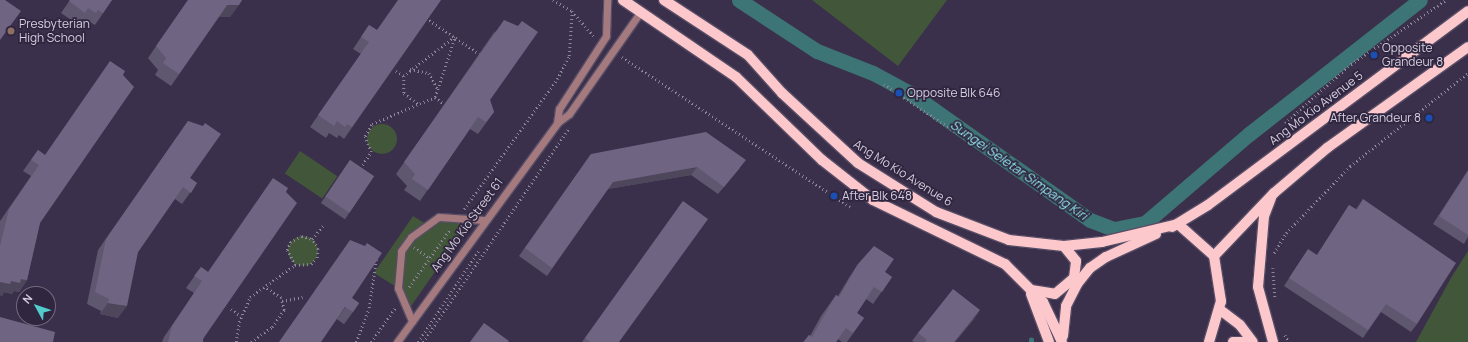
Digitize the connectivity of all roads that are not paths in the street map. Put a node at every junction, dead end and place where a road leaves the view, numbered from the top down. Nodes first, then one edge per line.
1 (607, 0) edge
2 (623, 0) edge
3 (664, 0) edge
4 (641, 11) junction
5 (1468, 11) edge
6 (1468, 48) edge
7 (557, 123) junction
8 (1274, 192) junction
9 (484, 220) junction
10 (1178, 224) junction
11 (1064, 246) junction
12 (1214, 256) junction
13 (1029, 290) junction
14 (1219, 309) junction
15 (412, 321) junction
16 (397, 342) edge
17 (1049, 342) edge
18 (1063, 342) edge
19 (1209, 342) edge
20 (1233, 342) edge
21 (1246, 342) edge
22 (1253, 342) edge
23 (1273, 342) edge

1 - 7 street, Ang Mo Kio Street 61
2 - 4 main road
3 - 11 main road, Ang Mo Kio Avenue 6
4 - 7 street, Ang Mo Kio Street 61
4 - 13 main road
5 - 10 main road, Ang Mo Kio Avenue 5
6 - 8 main road
7 - 9 street, Ang Mo Kio Street 61
8 - 12 main road
8 - 23 main road
9 - 15 street, Ang Mo Kio Street 61
9 - 15 street
10 - 11 main road, Ang Mo Kio Avenue 6
10 - 12 main road
10 - 18 main road
11 - 13 main road
12 - 14 main road
13 - 17 main road
13 - 18 main road
14 - 19 main road
14 - 22 main road
15 - 16 street, Ang Mo Kio Street 61
20 - 21 main road

